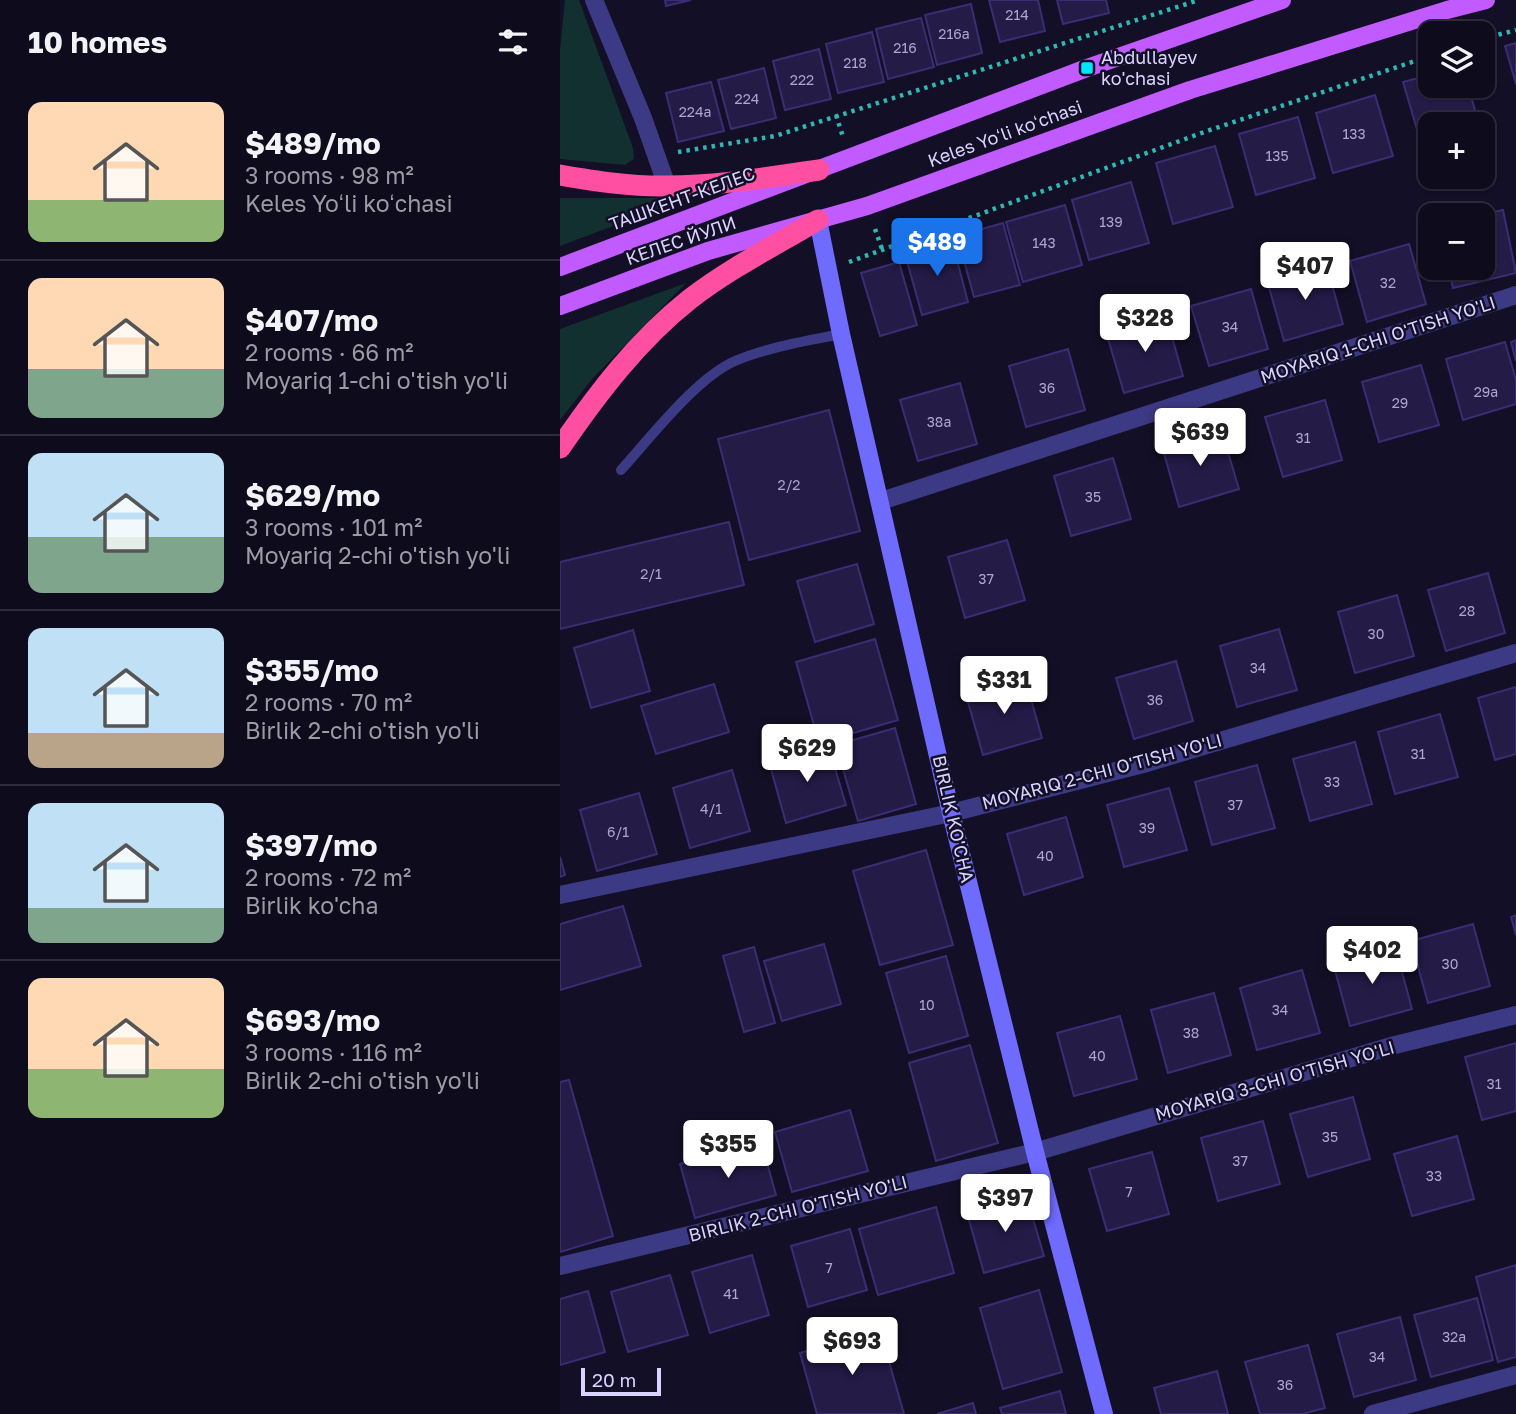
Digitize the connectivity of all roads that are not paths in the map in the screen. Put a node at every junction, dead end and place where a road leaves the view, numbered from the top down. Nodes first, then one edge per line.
1 (594, 0) edge
2 (1282, 0) edge
3 (1486, 0) edge
4 (1444, 5) edge
5 (819, 170) junction
6 (560, 175) edge
7 (667, 186) junction
8 (818, 219) junction
9 (560, 267) edge
10 (1516, 295) edge
11 (560, 306) edge
12 (841, 334) junction
13 (560, 448) edge
14 (621, 470) dead end
15 (881, 501) junction
16 (1516, 653) edge
17 (951, 813) junction
18 (560, 895) edge
19 (1516, 1015) edge
20 (1035, 1152) junction
21 (560, 1266) edge
22 (1516, 1375) edge
23 (1104, 1414) edge
24 (1373, 1414) edge

1 - 7 street
2 - 5 main road, Keles Yoʻli koʻchasi
3 - 4 main road, Keles Yoʻli koʻchasi
4 - 8 main road, Keles Yoʻli koʻchasi
5 - 7 highway
5 - 9 main road, ТАШКЕНТ-КЕЛЕС
6 - 7 highway
8 - 11 main road, КЕЛЕС ЙУЛИ
8 - 12 street, BIRLIK KO'CHA
8 - 13 highway
10 - 15 street, MOYARIQ 1-CHI O'TISH YO'LI
12 - 14 lane
12 - 15 street, BIRLIK KO'CHA
15 - 17 street, BIRLIK KO'CHA
16 - 17 street, MOYARIQ 2-CHI O'TISH YO'LI
17 - 18 street, MOYARIQ 2-CHI O'TISH YO'LI
17 - 20 street, BIRLIK KO'CHA
19 - 20 street, MOYARIQ 3-CHI O'TISH YO'LI
20 - 21 street, BIRLIK 2-CHI O'TISH YO'LI
20 - 23 street, BIRLIK KO'CHA
22 - 24 street

